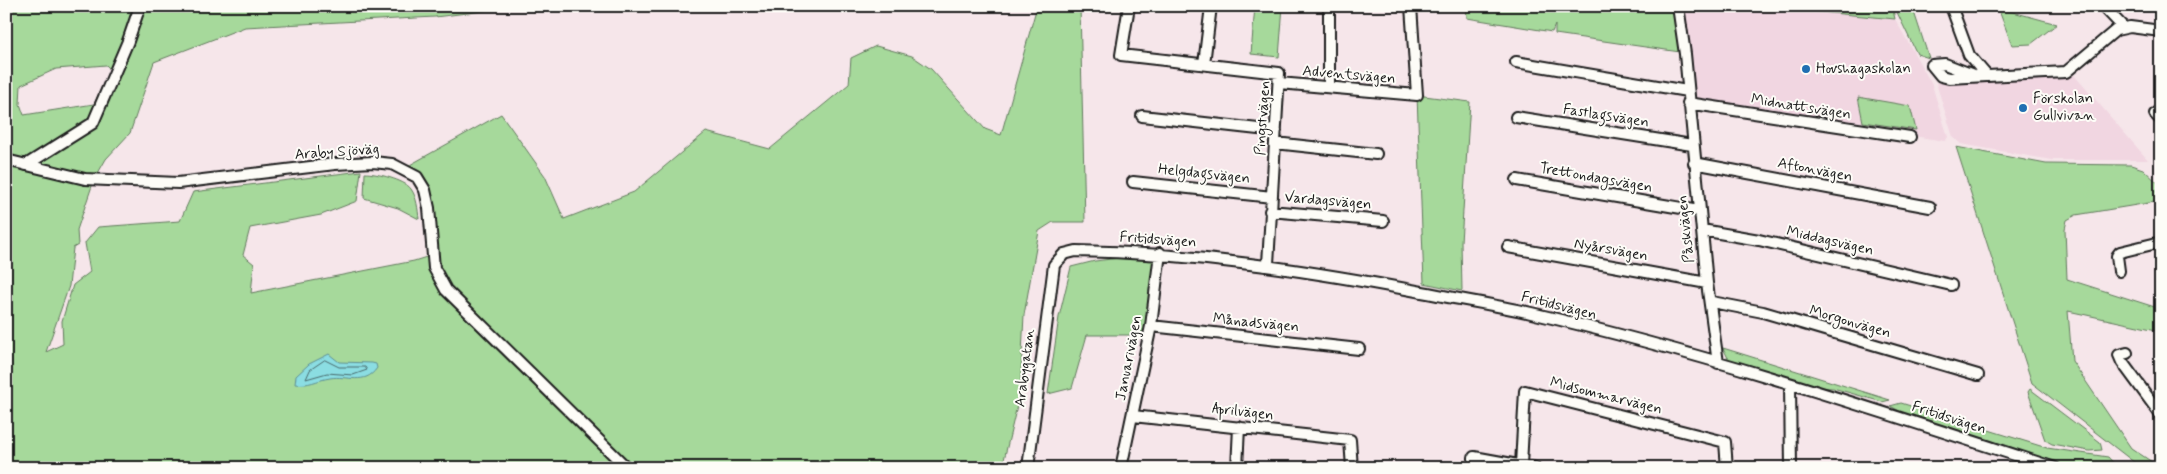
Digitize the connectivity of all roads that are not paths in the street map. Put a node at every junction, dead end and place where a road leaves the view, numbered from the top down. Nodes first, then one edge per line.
1 (140, 6) edge
2 (1129, 6) edge
3 (1210, 6) edge
4 (1330, 6) edge
5 (1411, 6) edge
6 (1678, 6) edge
7 (1951, 6) edge
8 (2103, 6) edge
9 (2124, 28) junction
10 (2161, 31) edge
11 (1516, 62) dead end
12 (1204, 64) junction
13 (1986, 75) junction
14 (1974, 76) dead end
15 (1279, 82) junction
16 (1330, 87) junction
17 (1687, 91) junction
18 (1688, 103) junction
19 (2161, 109) edge
20 (1142, 116) dead end
21 (1516, 117) dead end
22 (2161, 120) edge
23 (1276, 131) junction
24 (1910, 137) dead end
25 (1275, 143) junction
26 (1692, 145) junction
27 (1376, 154) dead end
28 (6, 160) edge
29 (1694, 163) junction
30 (26, 165) junction
31 (1517, 180) dead end
32 (1133, 182) dead end
33 (1272, 197) junction
34 (1930, 207) dead end
35 (1270, 211) junction
36 (1699, 211) junction
37 (1383, 221) dead end
38 (1702, 230) junction
39 (2161, 242) edge
40 (1508, 247) dead end
41 (1160, 253) junction
42 (1268, 264) junction
43 (2119, 271) dead end
44 (1052, 273) joint
45 (1707, 283) junction
46 (1951, 285) dead end
47 (1712, 302) junction
48 (1151, 326) junction
49 (1358, 349) dead end
50 (2127, 353) dead end
51 (1718, 363) junction
52 (1978, 375) dead end
53 (1790, 384) junction
54 (2161, 415) edge
55 (1133, 416) junction
56 (1239, 427) junction
57 (1521, 465) junction
58 (627, 468) edge
59 (1028, 468) edge
60 (1121, 468) edge
61 (1237, 468) edge
62 (1352, 468) edge
63 (1474, 468) edge
64 (1535, 468) edge
65 (1727, 468) edge
66 (1791, 468) edge
67 (2055, 468) edge

1 - 30 street
2 - 12 street, Pingstvägen
3 - 12 street
4 - 16 street
5 - 16 street, Adventsvägen
6 - 17 street, Påskvägen
7 - 13 street
8 - 9 street
9 - 10 street
9 - 13 street
11 - 17 street
12 - 15 street, Pingstvägen
13 - 14 street
15 - 16 street, Adventsvägen
15 - 23 street, Pingstvägen
17 - 18 street, Påskvägen
18 - 24 street, Midnattsvägen
18 - 26 street, Påskvägen
19 - 22 street
20 - 23 street
21 - 26 street, Fastlagsvägen
23 - 25 street, Pingstvägen
25 - 27 street
25 - 33 street, Pingstvägen
26 - 29 street, Påskvägen
28 - 30 street, Araby Sjöväg
29 - 34 street, Aftonvägen
29 - 36 street, Påskvägen
30 - 58 street, Araby Sjöväg
31 - 36 street, Trettondagsvägen
32 - 33 street, Helgdagsvägen
33 - 35 street, Pingstvägen
35 - 37 street, Vardagsvägen
35 - 42 street, Pingstvägen
36 - 38 street, Påskvägen
38 - 45 street, Påskvägen
38 - 46 street, Middagsvägen
39 - 43 street
40 - 45 street, Nyårsvägen
41 - 42 street, Fritidsvägen
41 - 44 street, Fritidsvägen
41 - 48 street, Januarivägen
42 - 51 street, Fritidsvägen
44 - 59 street, Arabygatan
45 - 47 street, Påskvägen
47 - 51 street, Påskvägen
47 - 52 street, Morgonvägen
48 - 49 street, Månadsvägen
48 - 55 street, Januarivägen
50 - 54 street
51 - 53 street, Fritidsvägen
53 - 66 street
53 - 67 street, Fritidsvägen
55 - 56 street, Aprilvägen
55 - 60 street, Januarivägen
56 - 61 street
56 - 62 street, Aprilvägen
57 - 63 street
57 - 64 street
57 - 65 street, Midsommarvägen

